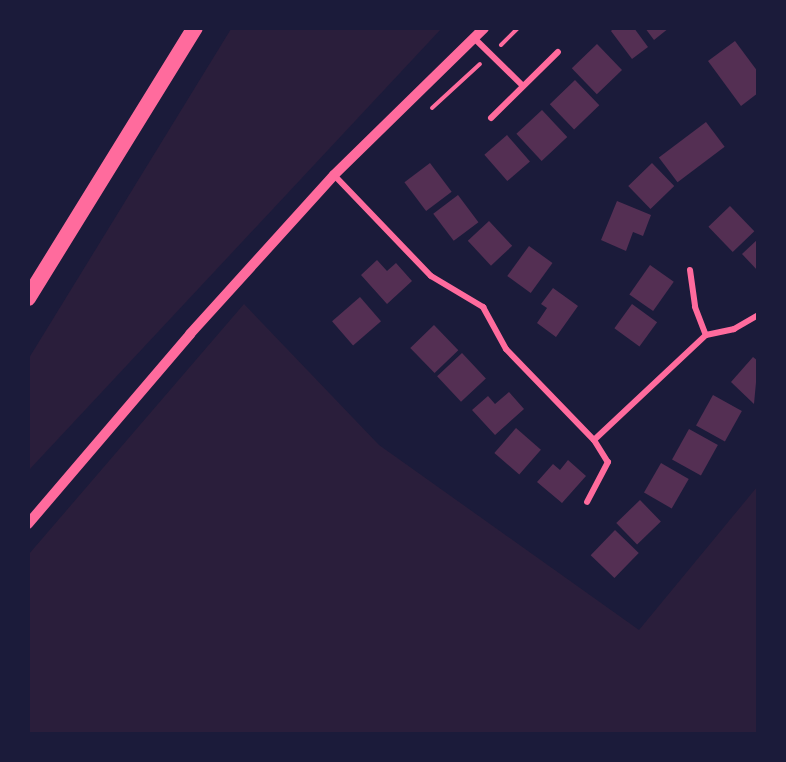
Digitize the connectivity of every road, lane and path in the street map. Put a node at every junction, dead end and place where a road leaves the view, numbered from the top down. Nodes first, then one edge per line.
1 (195, 28) edge
2 (484, 28) edge
3 (518, 28) edge
4 (474, 38) junction
5 (558, 52) dead end
6 (490, 55) junction
7 (522, 85) junction
8 (430, 110) dead end
9 (492, 118) dead end
10 (334, 175) junction
11 (690, 270) dead end
12 (28, 298) edge
13 (758, 315) edge
14 (706, 335) junction
15 (594, 440) junction
16 (587, 502) dead end
17 (28, 524) edge

1 - 12 highway
2 - 4 street
3 - 6 path
4 - 6 street
4 - 10 street
5 - 7 street
6 - 7 street
6 - 8 path
7 - 9 street
10 - 15 street
10 - 17 street
11 - 14 street
13 - 14 street
14 - 15 street
15 - 16 street

